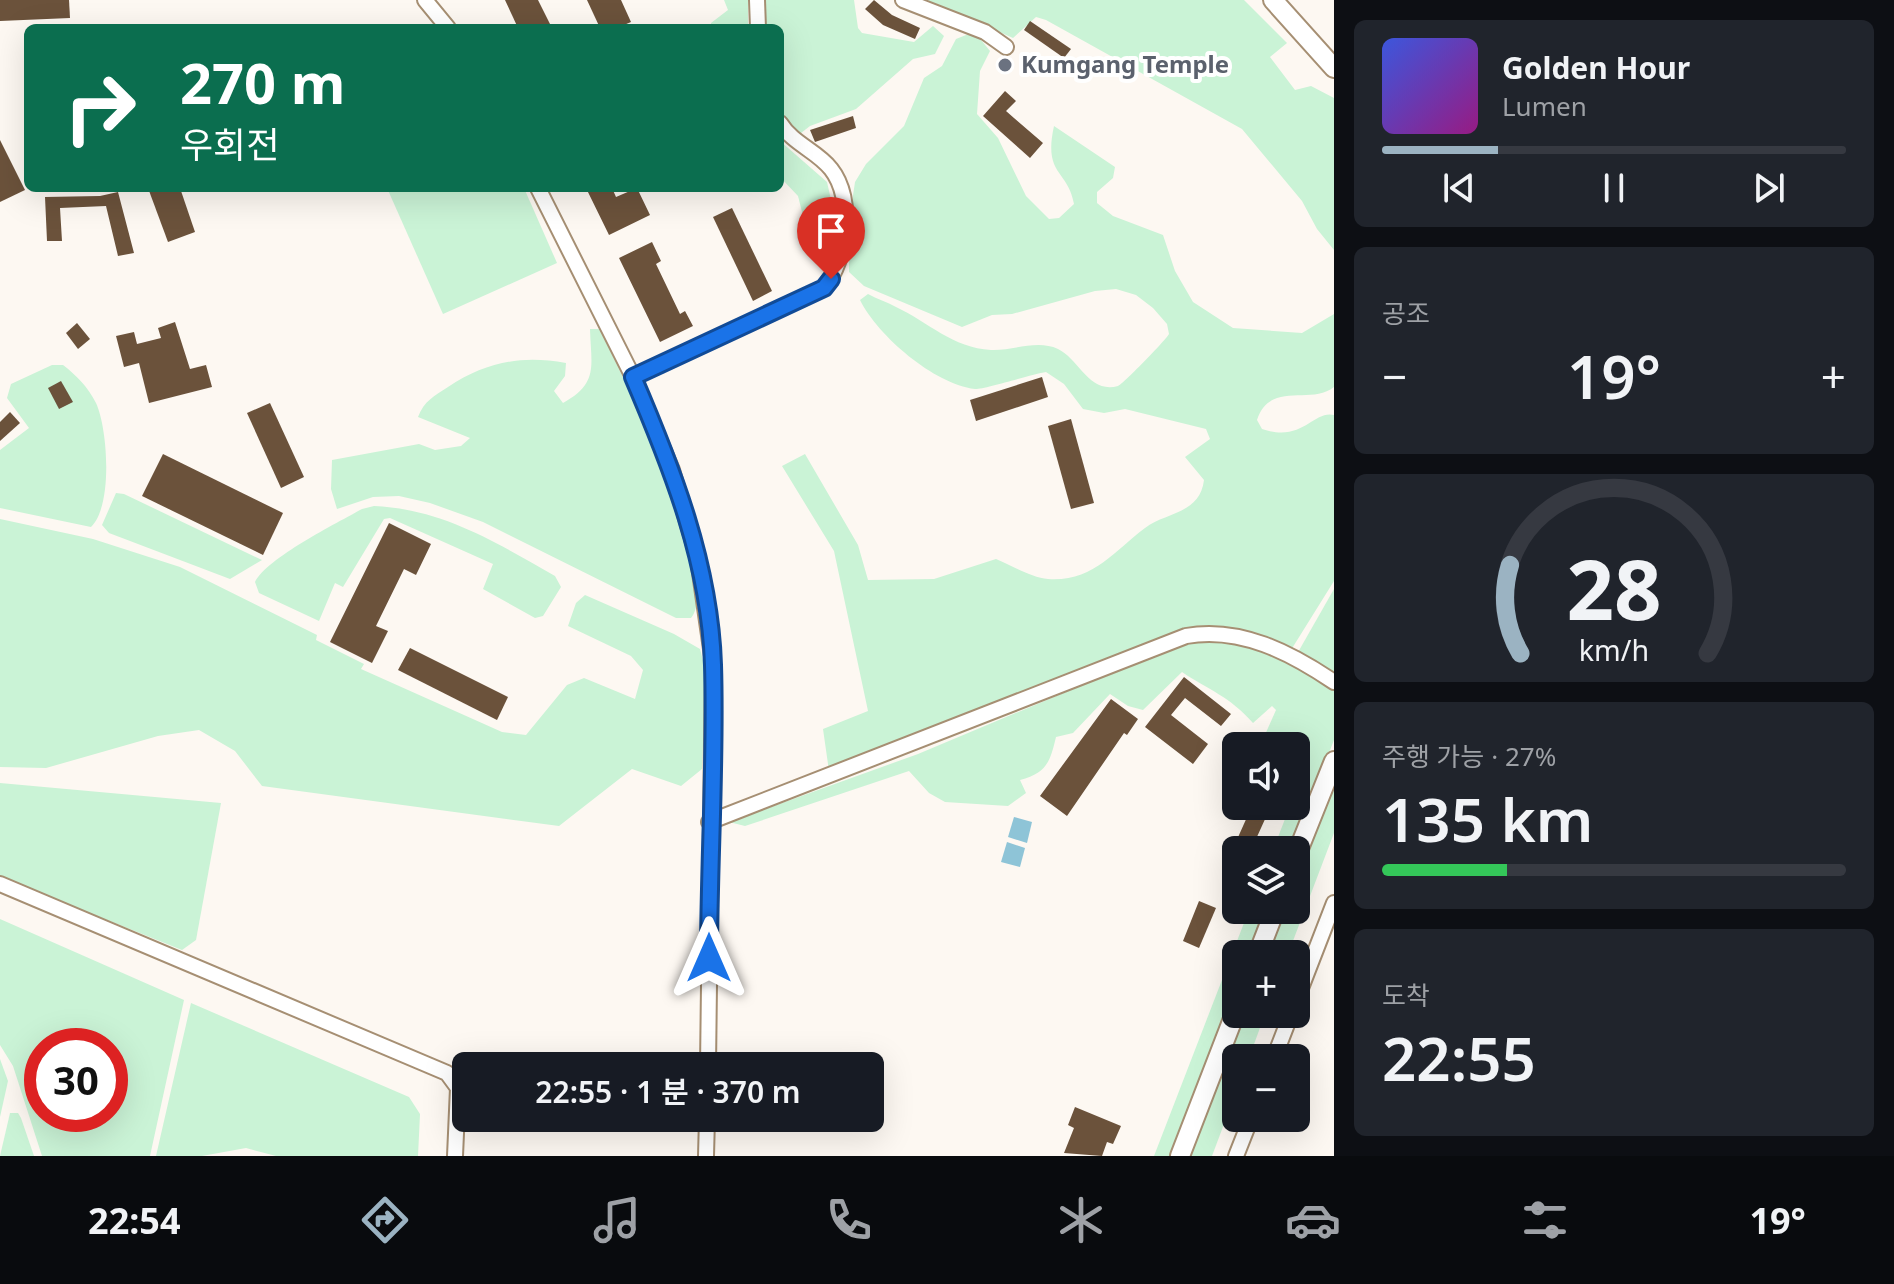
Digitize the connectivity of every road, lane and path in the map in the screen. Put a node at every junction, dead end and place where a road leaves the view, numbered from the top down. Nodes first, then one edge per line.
1 (425, 0) edge
2 (757, 0) edge
3 (903, 0) edge
4 (1273, 0) edge
5 (445, 24) edge
6 (758, 24) edge
7 (1006, 47) dead end
8 (1334, 68) edge
9 (784, 128) edge
10 (540, 192) edge
11 (633, 377) junction
12 (1334, 682) edge
13 (1334, 761) edge
14 (709, 822) junction
15 (1304, 836) edge
16 (0, 884) edge
17 (1334, 903) edge
18 (1310, 965) edge
19 (1229, 1028) edge
20 (708, 1052) edge
21 (707, 1132) edge
22 (1245, 1132) edge
23 (455, 1156) edge
24 (706, 1156) edge
25 (1180, 1156) edge
26 (1236, 1156) edge

1 - 5 street
2 - 6 street
3 - 7 street
4 - 8 street
9 - 11 street
10 - 11 street
11 - 14 street
12 - 14 street
13 - 15 street
14 - 20 street
16 - 23 street
17 - 18 street
19 - 25 street
21 - 24 street
22 - 26 street

